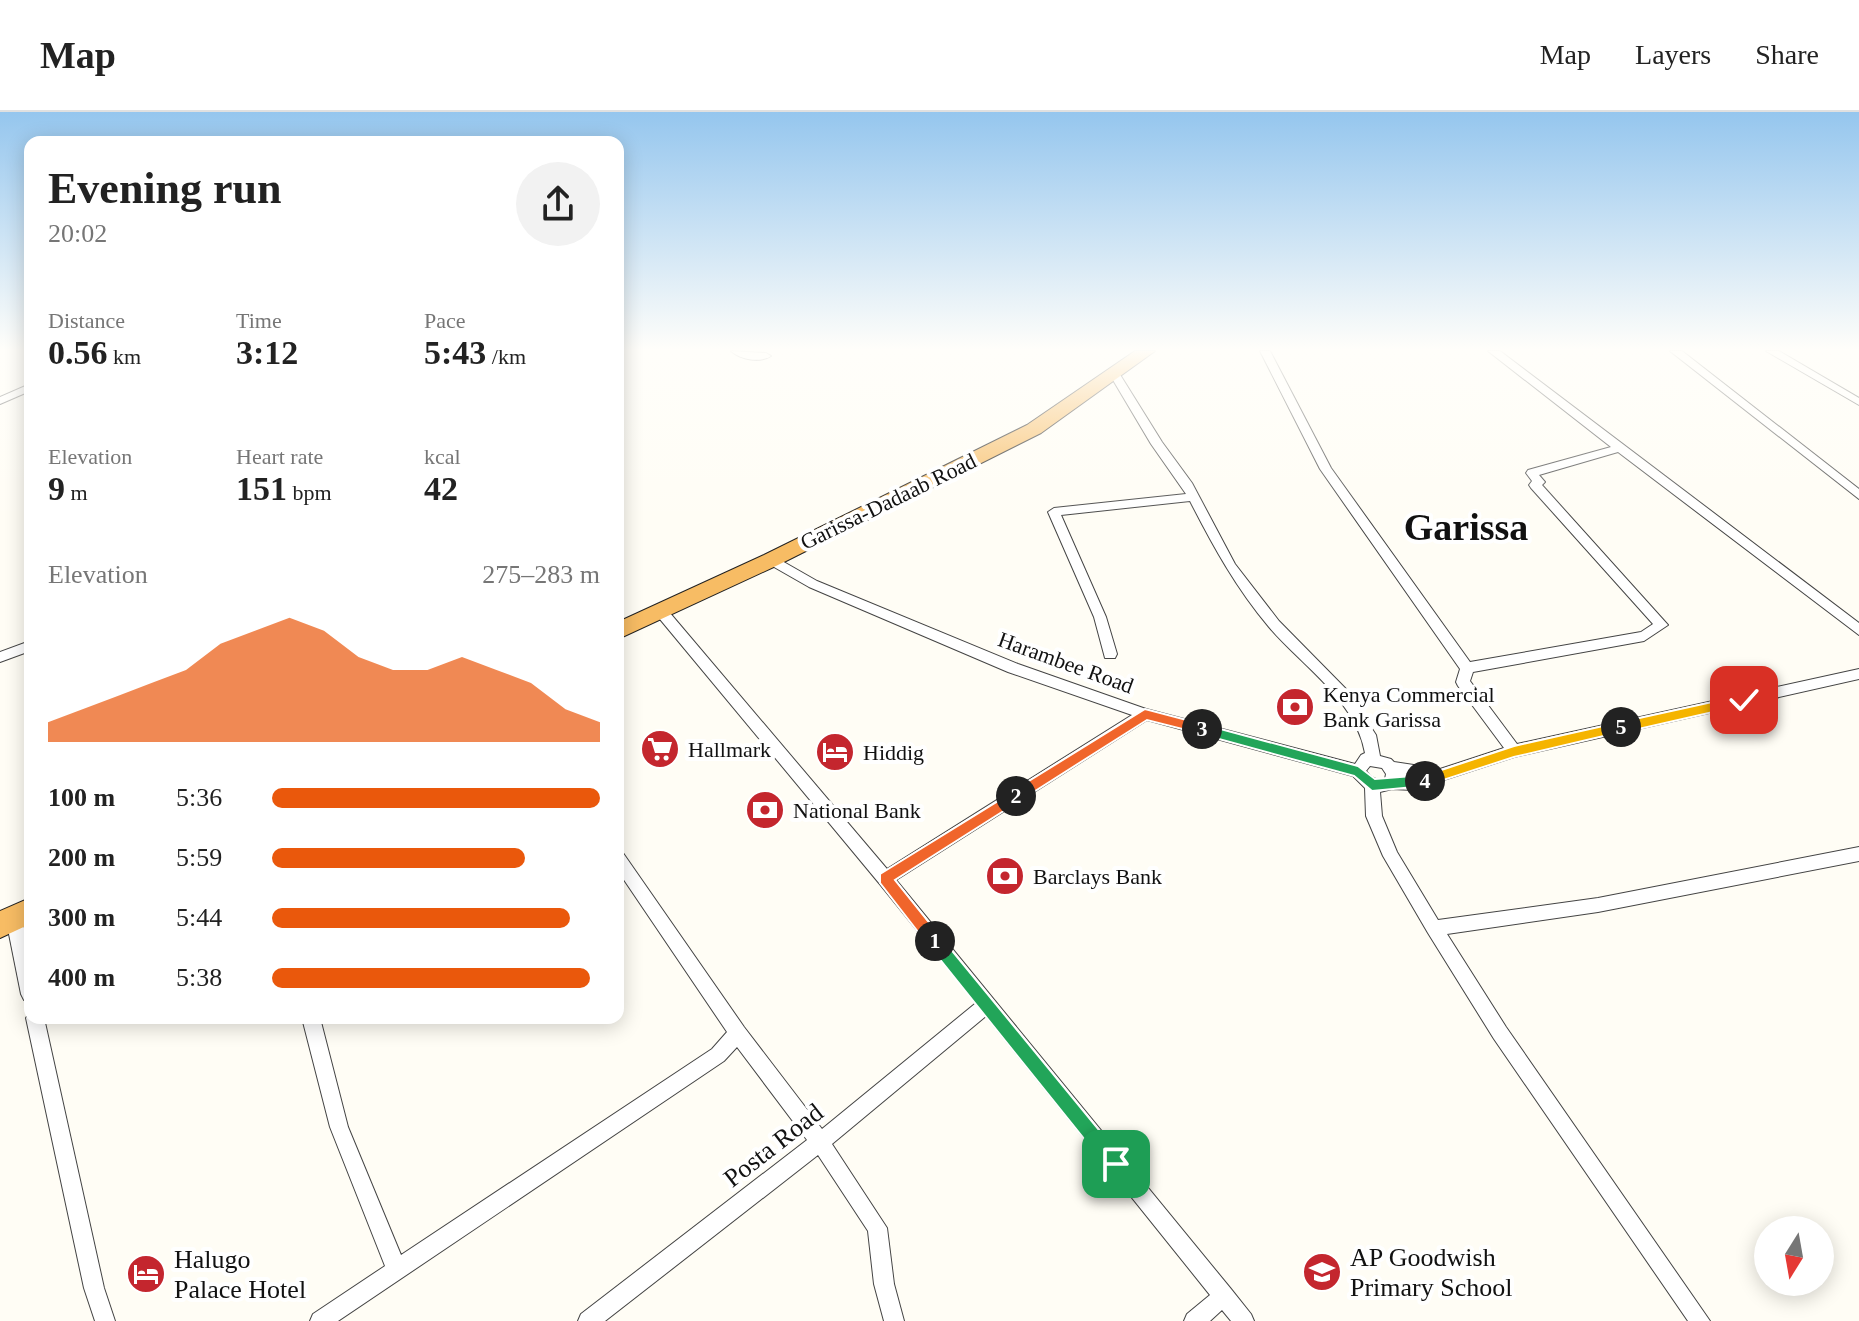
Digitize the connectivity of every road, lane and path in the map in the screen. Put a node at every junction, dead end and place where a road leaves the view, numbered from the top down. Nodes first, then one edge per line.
1 (1066, 407) edge
2 (1135, 407) edge
3 (1294, 407) edge
4 (1567, 407) edge
5 (1747, 407) edge
6 (1620, 448) junction
7 (1859, 495) edge
8 (1192, 497) junction
9 (771, 560) junction
10 (659, 609) junction
11 (624, 628) edge
12 (1859, 630) edge
13 (24, 648) edge
14 (1110, 654) dead end
15 (0, 657) edge
16 (1467, 668) junction
17 (1859, 674) edge
18 (1145, 714) junction
19 (1514, 751) junction
20 (1373, 759) junction
21 (1358, 771) junction
22 (1385, 779) junction
23 (1859, 854) edge
24 (624, 867) edge
25 (885, 878) junction
26 (15, 918) edge
27 (1434, 928) junction
28 (24, 964) edge
29 (986, 1005) junction
30 (36, 1024) edge
31 (313, 1024) edge
32 (738, 1033) junction
33 (820, 1142) junction
34 (397, 1270) junction
35 (1224, 1296) junction
36 (105, 1321) edge
37 (320, 1321) edge
38 (588, 1321) edge
39 (894, 1321) edge
40 (1194, 1321) edge
41 (1244, 1321) edge
42 (1700, 1321) edge

1 - 9 highway, Garissa-Dadaab Road
2 - 8 street
3 - 16 street
4 - 6 street
5 - 7 street
6 - 12 street
6 - 16 street
8 - 14 street
8 - 20 street
9 - 10 highway, Garissa-Dadaab Road
9 - 18 street, Harambee Road
10 - 11 highway, Garissa-Dadaab Road
10 - 25 street
13 - 15 street
16 - 19 street
17 - 19 street
18 - 21 street, Harambee Road
18 - 25 street
19 - 22 street
20 - 21 street
20 - 22 street
21 - 22 street
22 - 27 street
23 - 27 street
24 - 32 street
25 - 29 street
26 - 28 street
27 - 42 street
29 - 33 street, Posta Road
29 - 35 street
30 - 36 street
31 - 34 street
32 - 33 street
32 - 34 street
33 - 38 street, Posta Road
33 - 39 street
34 - 37 street
35 - 40 street
35 - 41 street

